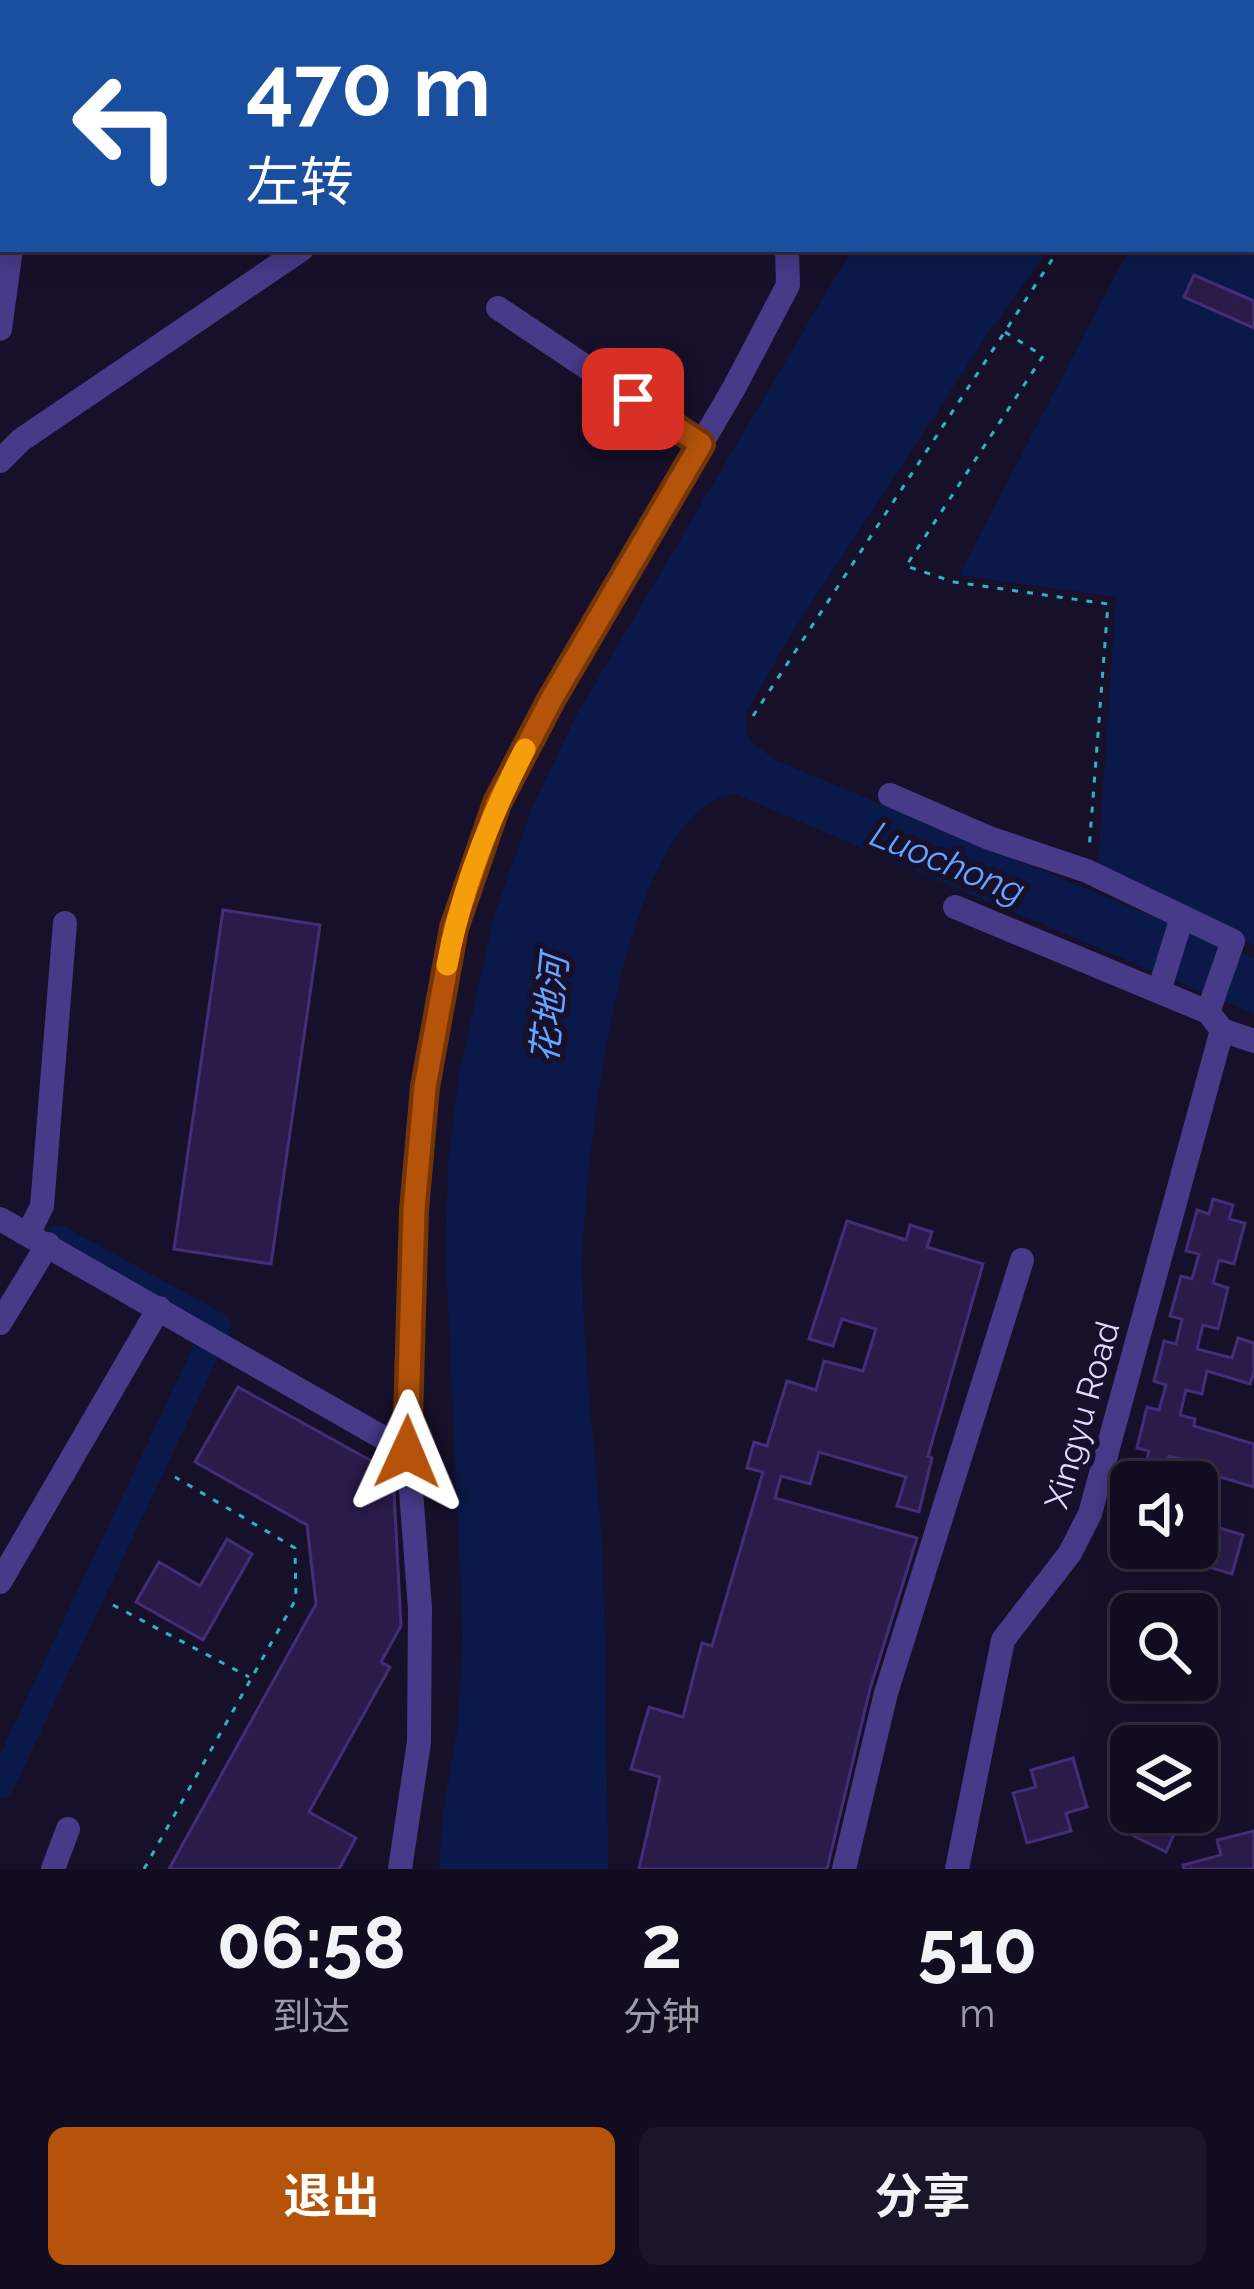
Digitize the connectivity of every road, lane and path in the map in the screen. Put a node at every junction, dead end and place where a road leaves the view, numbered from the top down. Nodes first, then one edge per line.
1 (11, 252) edge
2 (298, 252) edge
3 (787, 252) edge
4 (1057, 252) edge
5 (498, 308) dead end
6 (0, 329) edge
7 (1005, 332) junction
8 (701, 444) junction
9 (0, 460) edge
10 (754, 716) dead end
11 (890, 795) dead end
12 (1087, 871) junction
13 (955, 907) dead end
14 (1182, 916) junction
15 (65, 923) dead end
16 (1159, 992) junction
17 (1215, 1021) junction
18 (1254, 1041) edge
19 (0, 1219) edge
20 (38, 1239) junction
21 (1022, 1260) dead end
22 (159, 1308) junction
23 (0, 1323) edge
24 (407, 1452) junction
25 (175, 1478) dead end
26 (0, 1582) edge
27 (112, 1605) dead end
28 (251, 1678) junction
29 (68, 1829) dead end
30 (53, 1869) edge
31 (144, 1869) edge
32 (400, 1869) edge
33 (844, 1869) edge
34 (957, 1869) edge

1 - 6 street
2 - 9 street
3 - 8 street
4 - 7 path
5 - 8 street
7 - 10 path
7 - 12 path
8 - 24 street
11 - 12 street
12 - 14 street
13 - 16 street
14 - 16 street
14 - 17 street, Xingyu Road
15 - 20 street
16 - 17 street
17 - 18 street
17 - 34 street, Xingyu Road
19 - 20 street
20 - 22 street
20 - 23 street
21 - 33 street
22 - 24 street
22 - 26 street
24 - 32 street
25 - 28 path
27 - 28 path
28 - 31 path
29 - 30 street

